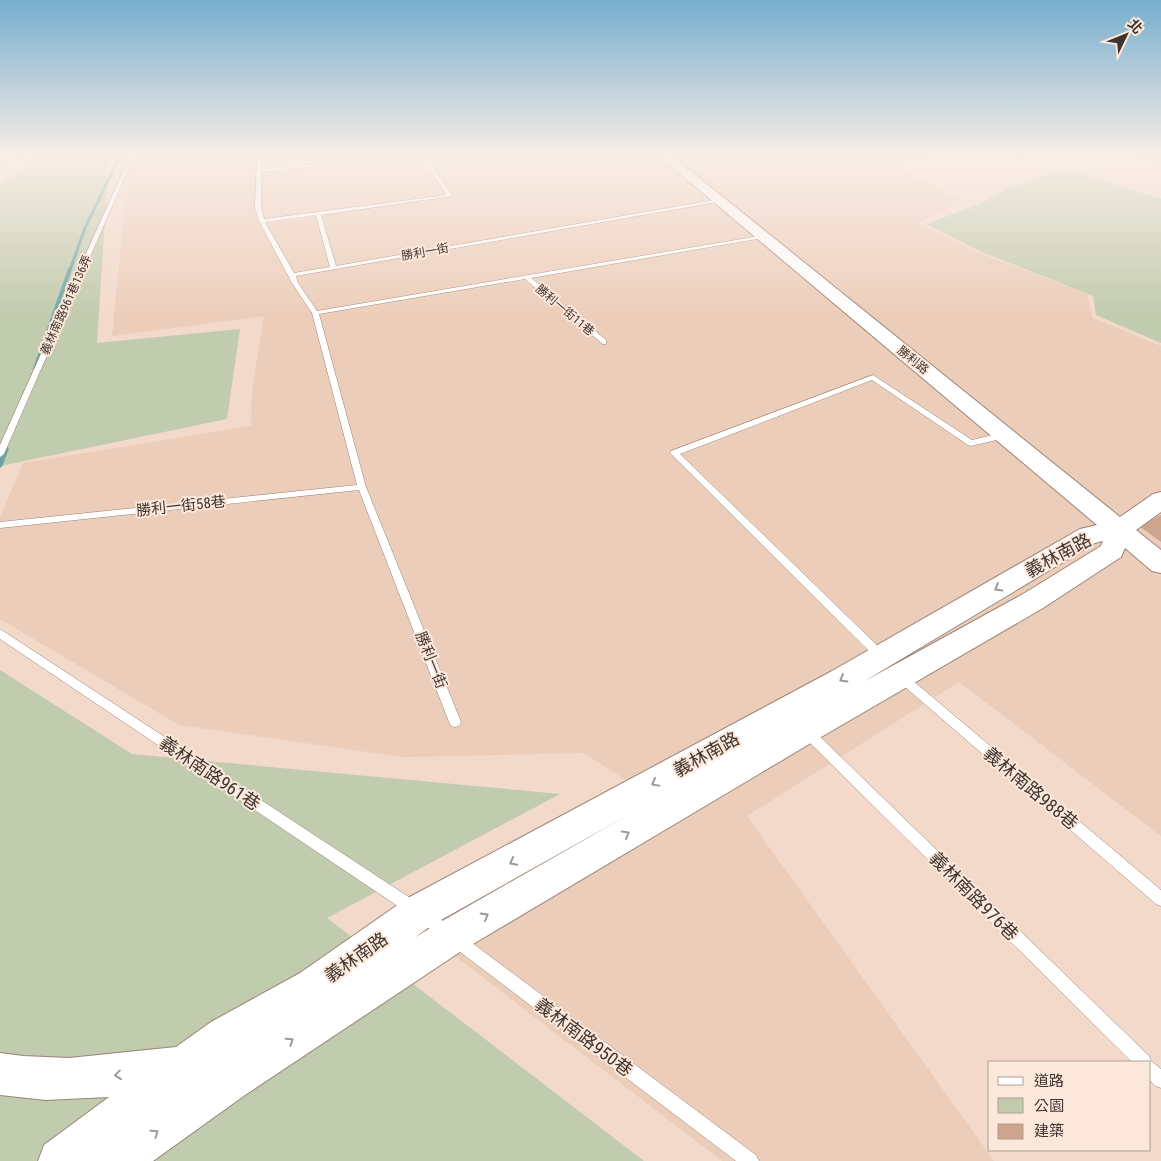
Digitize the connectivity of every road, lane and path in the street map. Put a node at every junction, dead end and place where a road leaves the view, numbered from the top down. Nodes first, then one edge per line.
1 (108, 210) edge
2 (259, 210) edge
3 (340, 210) edge
4 (666, 210) edge
5 (731, 210) edge
6 (318, 213) junction
7 (262, 221) junction
8 (765, 237) junction
9 (333, 267) junction
10 (292, 275) junction
11 (527, 278) junction
12 (315, 313) junction
13 (603, 342) dead end
14 (1005, 435) junction
15 (0, 454) edge
16 (362, 487) junction
17 (1161, 500) edge
18 (0, 525) edge
19 (1120, 530) junction
20 (1161, 564) edge
21 (0, 633) edge
22 (891, 667) junction
23 (455, 722) dead end
24 (805, 730) junction
25 (1161, 899) edge
26 (419, 912) junction
27 (450, 936) junction
28 (1142, 1061) edge
29 (184, 1067) junction
30 (1151, 1070) edge
31 (0, 1074) edge
32 (1161, 1080) edge
33 (60, 1161) edge
34 (116, 1161) edge
35 (750, 1161) edge

1 - 15 lane, 義林南路961巷136弄
2 - 7 lane
3 - 6 lane
4 - 9 lane, 勝利一街
5 - 8 street, 勝利路
6 - 7 lane
6 - 9 lane
7 - 10 lane
8 - 11 lane
8 - 14 street, 勝利路
9 - 10 lane, 勝利一街
10 - 12 lane, 勝利一街
11 - 12 lane
11 - 13 lane, 勝利一街11巷
12 - 16 lane, 勝利一街
14 - 19 street, 勝利路
14 - 22 lane, 義林南路988巷
16 - 18 lane, 勝利一街58巷
16 - 23 lane, 勝利一街
17 - 19 street
19 - 20 street, 勝利路
19 - 22 street, 義林南路
21 - 26 lane, 義林南路961巷
22 - 24 street, 義林南路
22 - 25 lane, 義林南路988巷
22 -> 26 street, 義林南路
27 -> 24 street, 義林南路
24 - 28 lane, 義林南路976巷
26 - 27 lane, 義林南路950巷
26 - 29 street, 義林南路
34 -> 27 street, 義林南路
27 - 35 lane, 義林南路950巷
29 -> 31 street
29 - 33 street, 義林南路
30 - 32 lane

